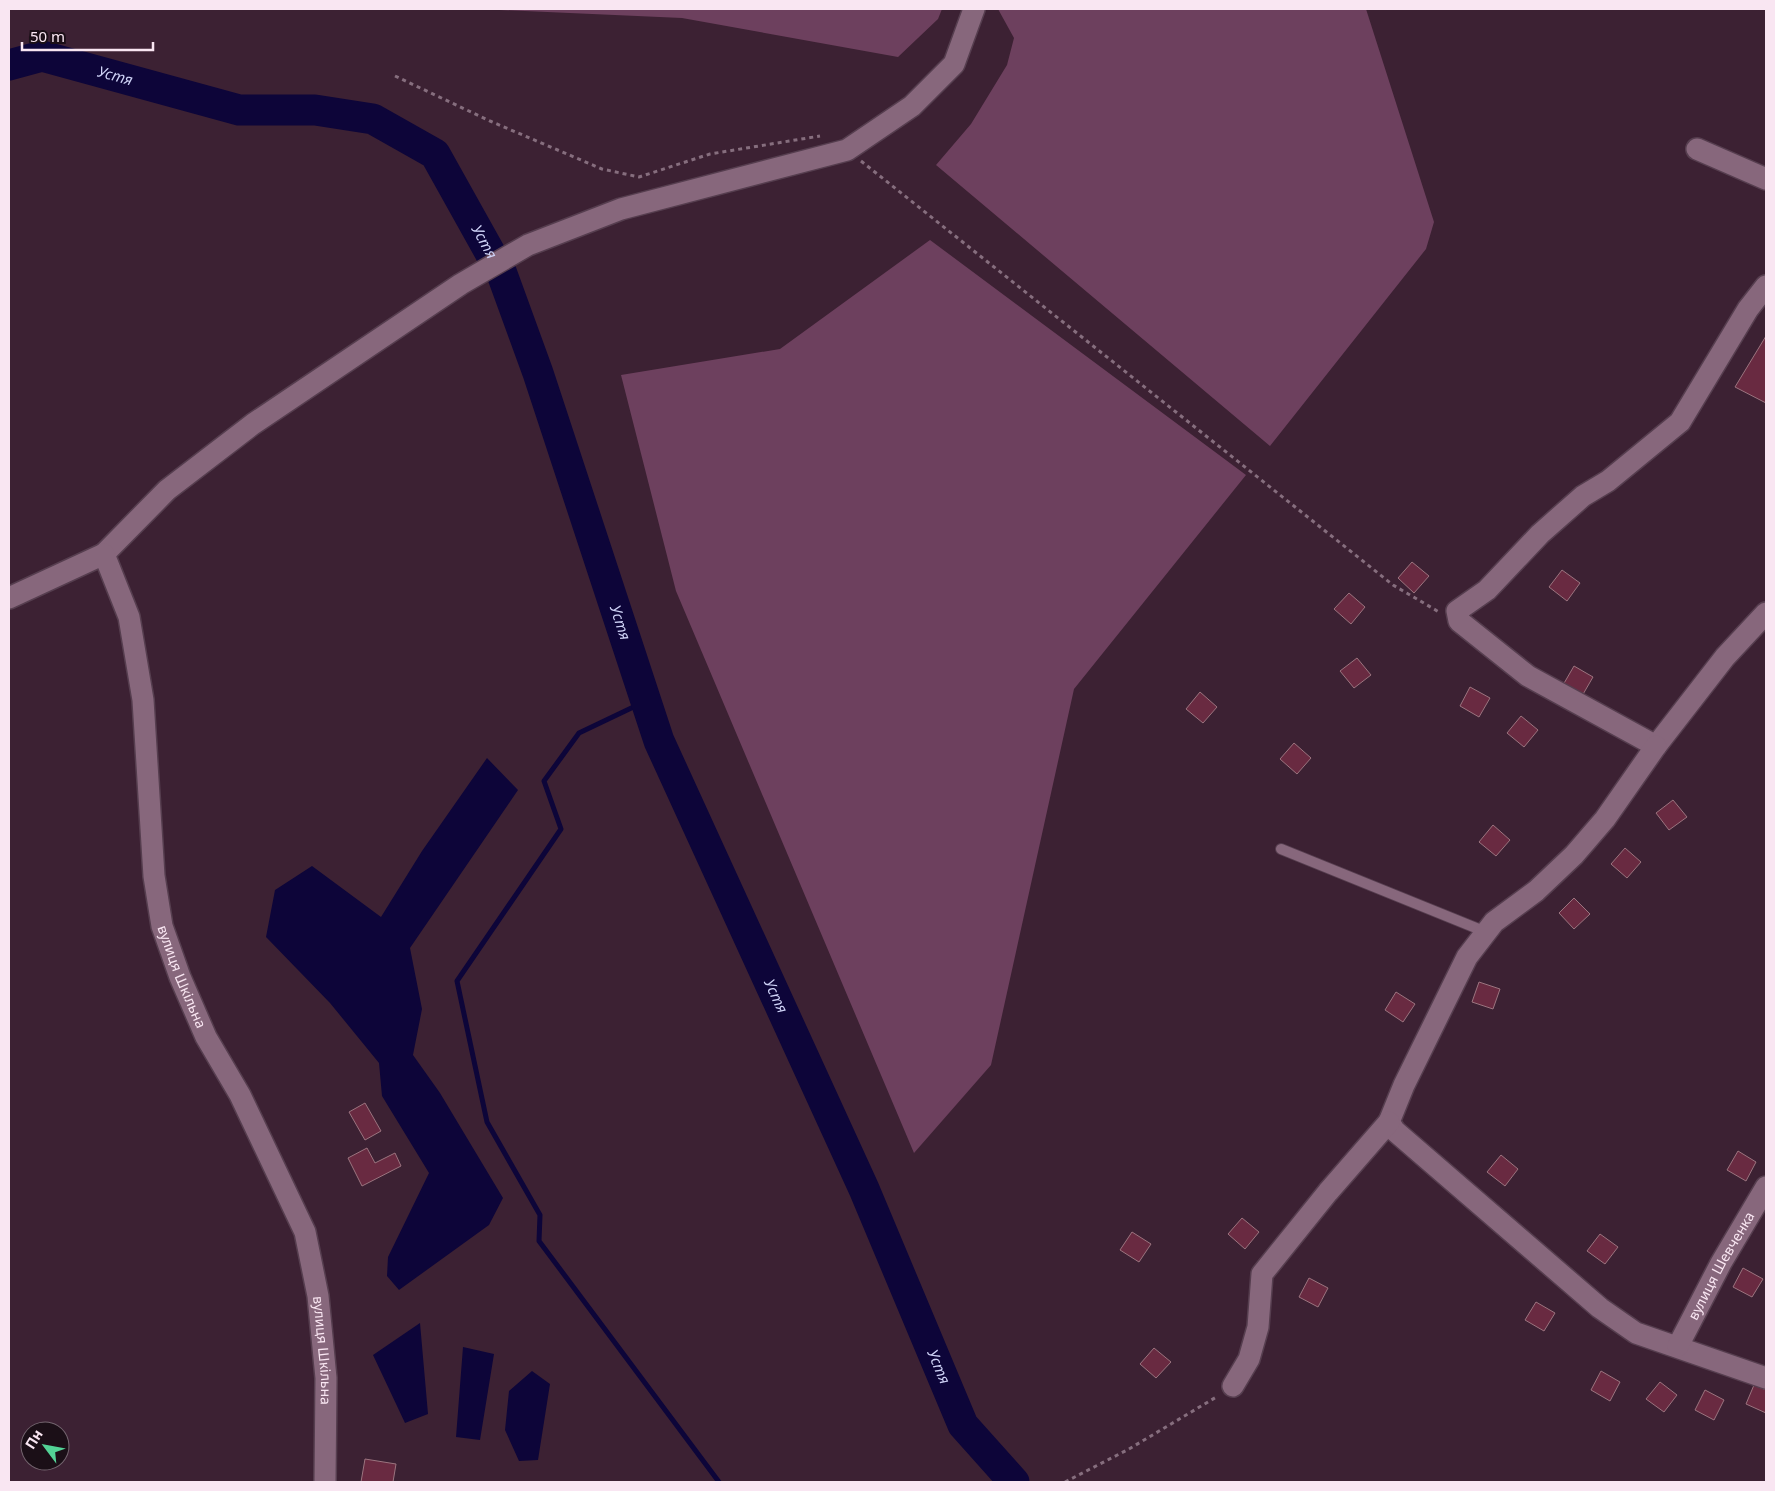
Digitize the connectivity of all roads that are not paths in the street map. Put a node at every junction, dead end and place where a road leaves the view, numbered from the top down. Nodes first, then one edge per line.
1 (974, 9) edge
2 (1697, 150) dead end
3 (1766, 179) edge
4 (1766, 286) edge
5 (104, 554) junction
6 (9, 598) edge
7 (1766, 613) edge
8 (1656, 746) junction
9 (1281, 849) dead end
10 (1486, 932) junction
11 (1389, 1122) junction
12 (1766, 1187) edge
13 (1678, 1346) junction
14 (1766, 1378) edge
15 (1233, 1386) road end
16 (325, 1482) edge

1 - 5 street
2 - 3 street
4 - 8 street
5 - 6 street
5 - 16 street, вулиця Шкільна
7 - 8 street
8 - 10 street
9 - 10 lane
10 - 11 street
11 - 13 street
11 - 15 street
12 - 13 street, вулиця Шевченка
13 - 14 street

